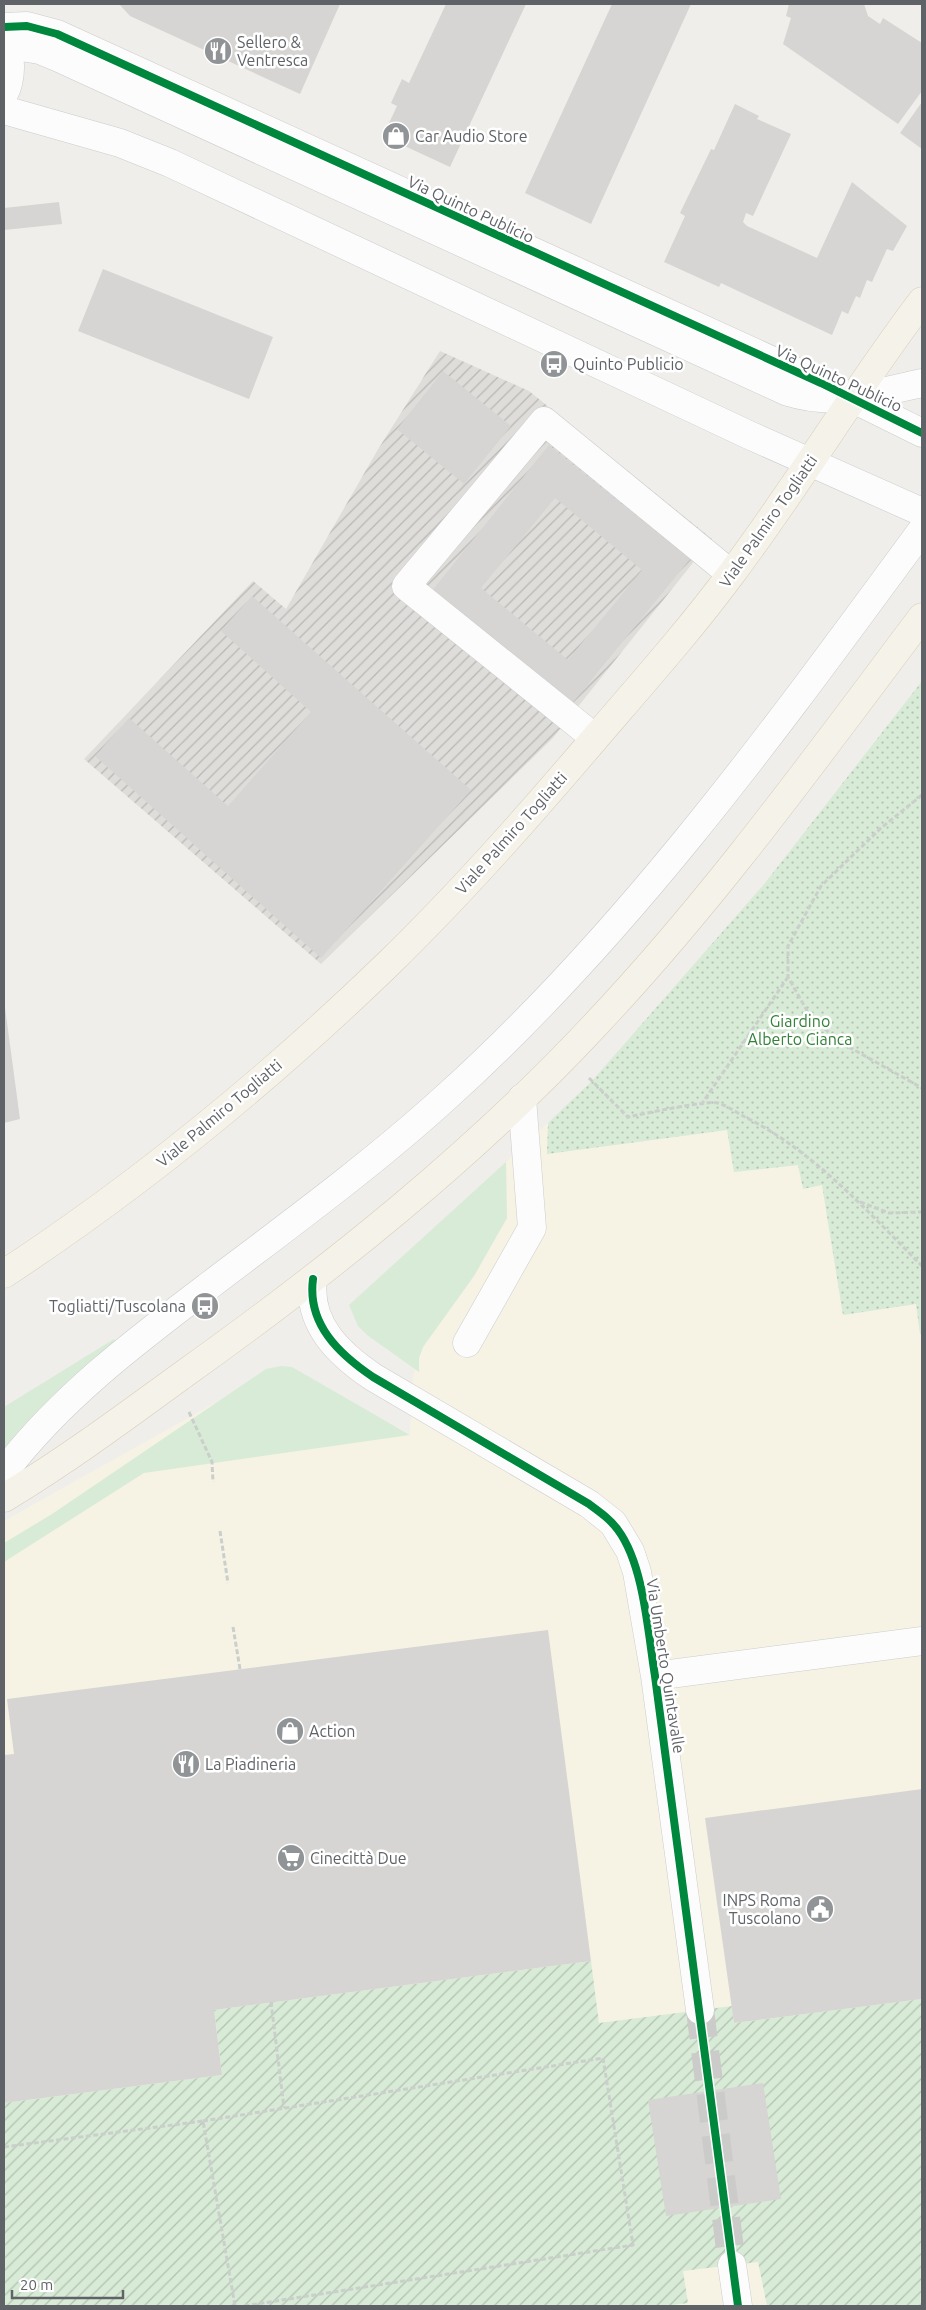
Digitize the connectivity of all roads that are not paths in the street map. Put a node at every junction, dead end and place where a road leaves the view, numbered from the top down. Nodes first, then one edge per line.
1 (5, 36) edge
2 (4, 94) edge
3 (4, 110) edge
4 (922, 301) edge
5 (922, 383) edge
6 (852, 398) junction
7 (922, 433) edge
8 (810, 462) junction
9 (922, 512) edge
10 (922, 530) edge
11 (732, 574) junction
12 (922, 617) edge
13 (595, 738) junction
14 (522, 1098) junction
15 (4, 1274) edge
16 (313, 1280) junction
17 (467, 1343) dead end
18 (4, 1472) edge
19 (4, 1498) edge
20 (922, 1641) edge
21 (655, 1676) junction
22 (700, 2010) tunnel mouth
23 (732, 2265) tunnel mouth
24 (738, 2306) edge

1 - 2 street
1 - 6 street, Via Quinto Publicio
3 - 8 street
4 - 6 main road, Viale Palmiro Togliatti
5 - 6 street
6 - 7 street, Via Quinto Publicio
6 - 8 main road, Viale Palmiro Togliatti
8 - 9 street
8 - 11 main road, Viale Palmiro Togliatti
10 - 18 street
11 - 13 main road, Viale Palmiro Togliatti
11 - 13 street
12 - 14 main road
13 - 15 main road, Viale Palmiro Togliatti
14 - 16 main road
14 - 17 street
16 - 19 main road
16 - 21 street, Via Umberto Quintavalle
20 - 21 street, Via Umberto Quintavalle
21 - 22 street, Via Umberto Quintavalle
23 - 24 street

